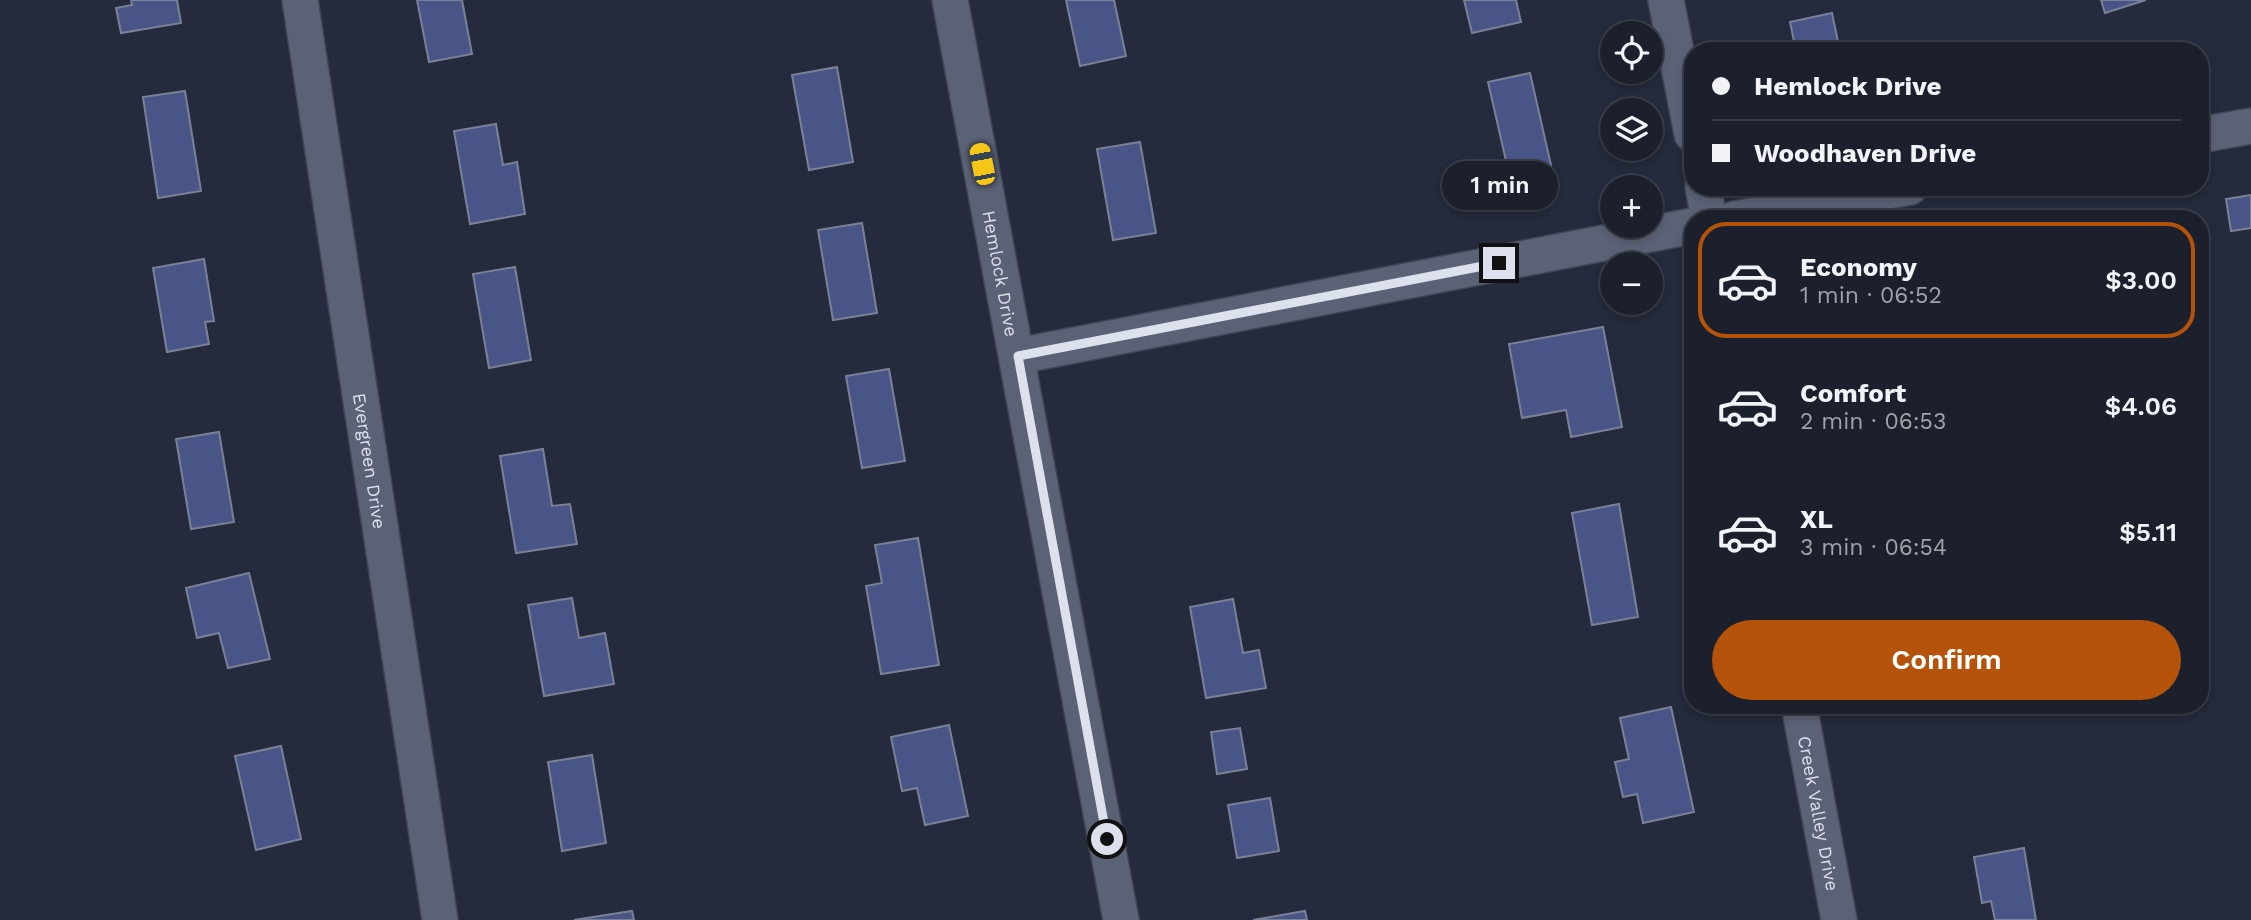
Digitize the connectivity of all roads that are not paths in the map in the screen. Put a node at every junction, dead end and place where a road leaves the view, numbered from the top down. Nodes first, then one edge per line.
1 (300, 0) edge
2 (950, 0) edge
3 (1666, 0) edge
4 (1684, 93) edge
5 (2251, 126) edge
6 (2209, 133) edge
7 (1860, 196) edge
8 (1784, 210) edge
9 (1684, 228) edge
10 (1018, 356) junction
11 (1801, 714) edge
12 (440, 920) edge
13 (1121, 920) edge
14 (1839, 920) edge

1 - 12 street, Evergreen Drive
2 - 10 street, Hemlock Drive
3 - 4 street
5 - 6 street
7 - 8 street
9 - 10 street
10 - 13 street, Hemlock Drive
11 - 14 street, Creek Valley Drive

